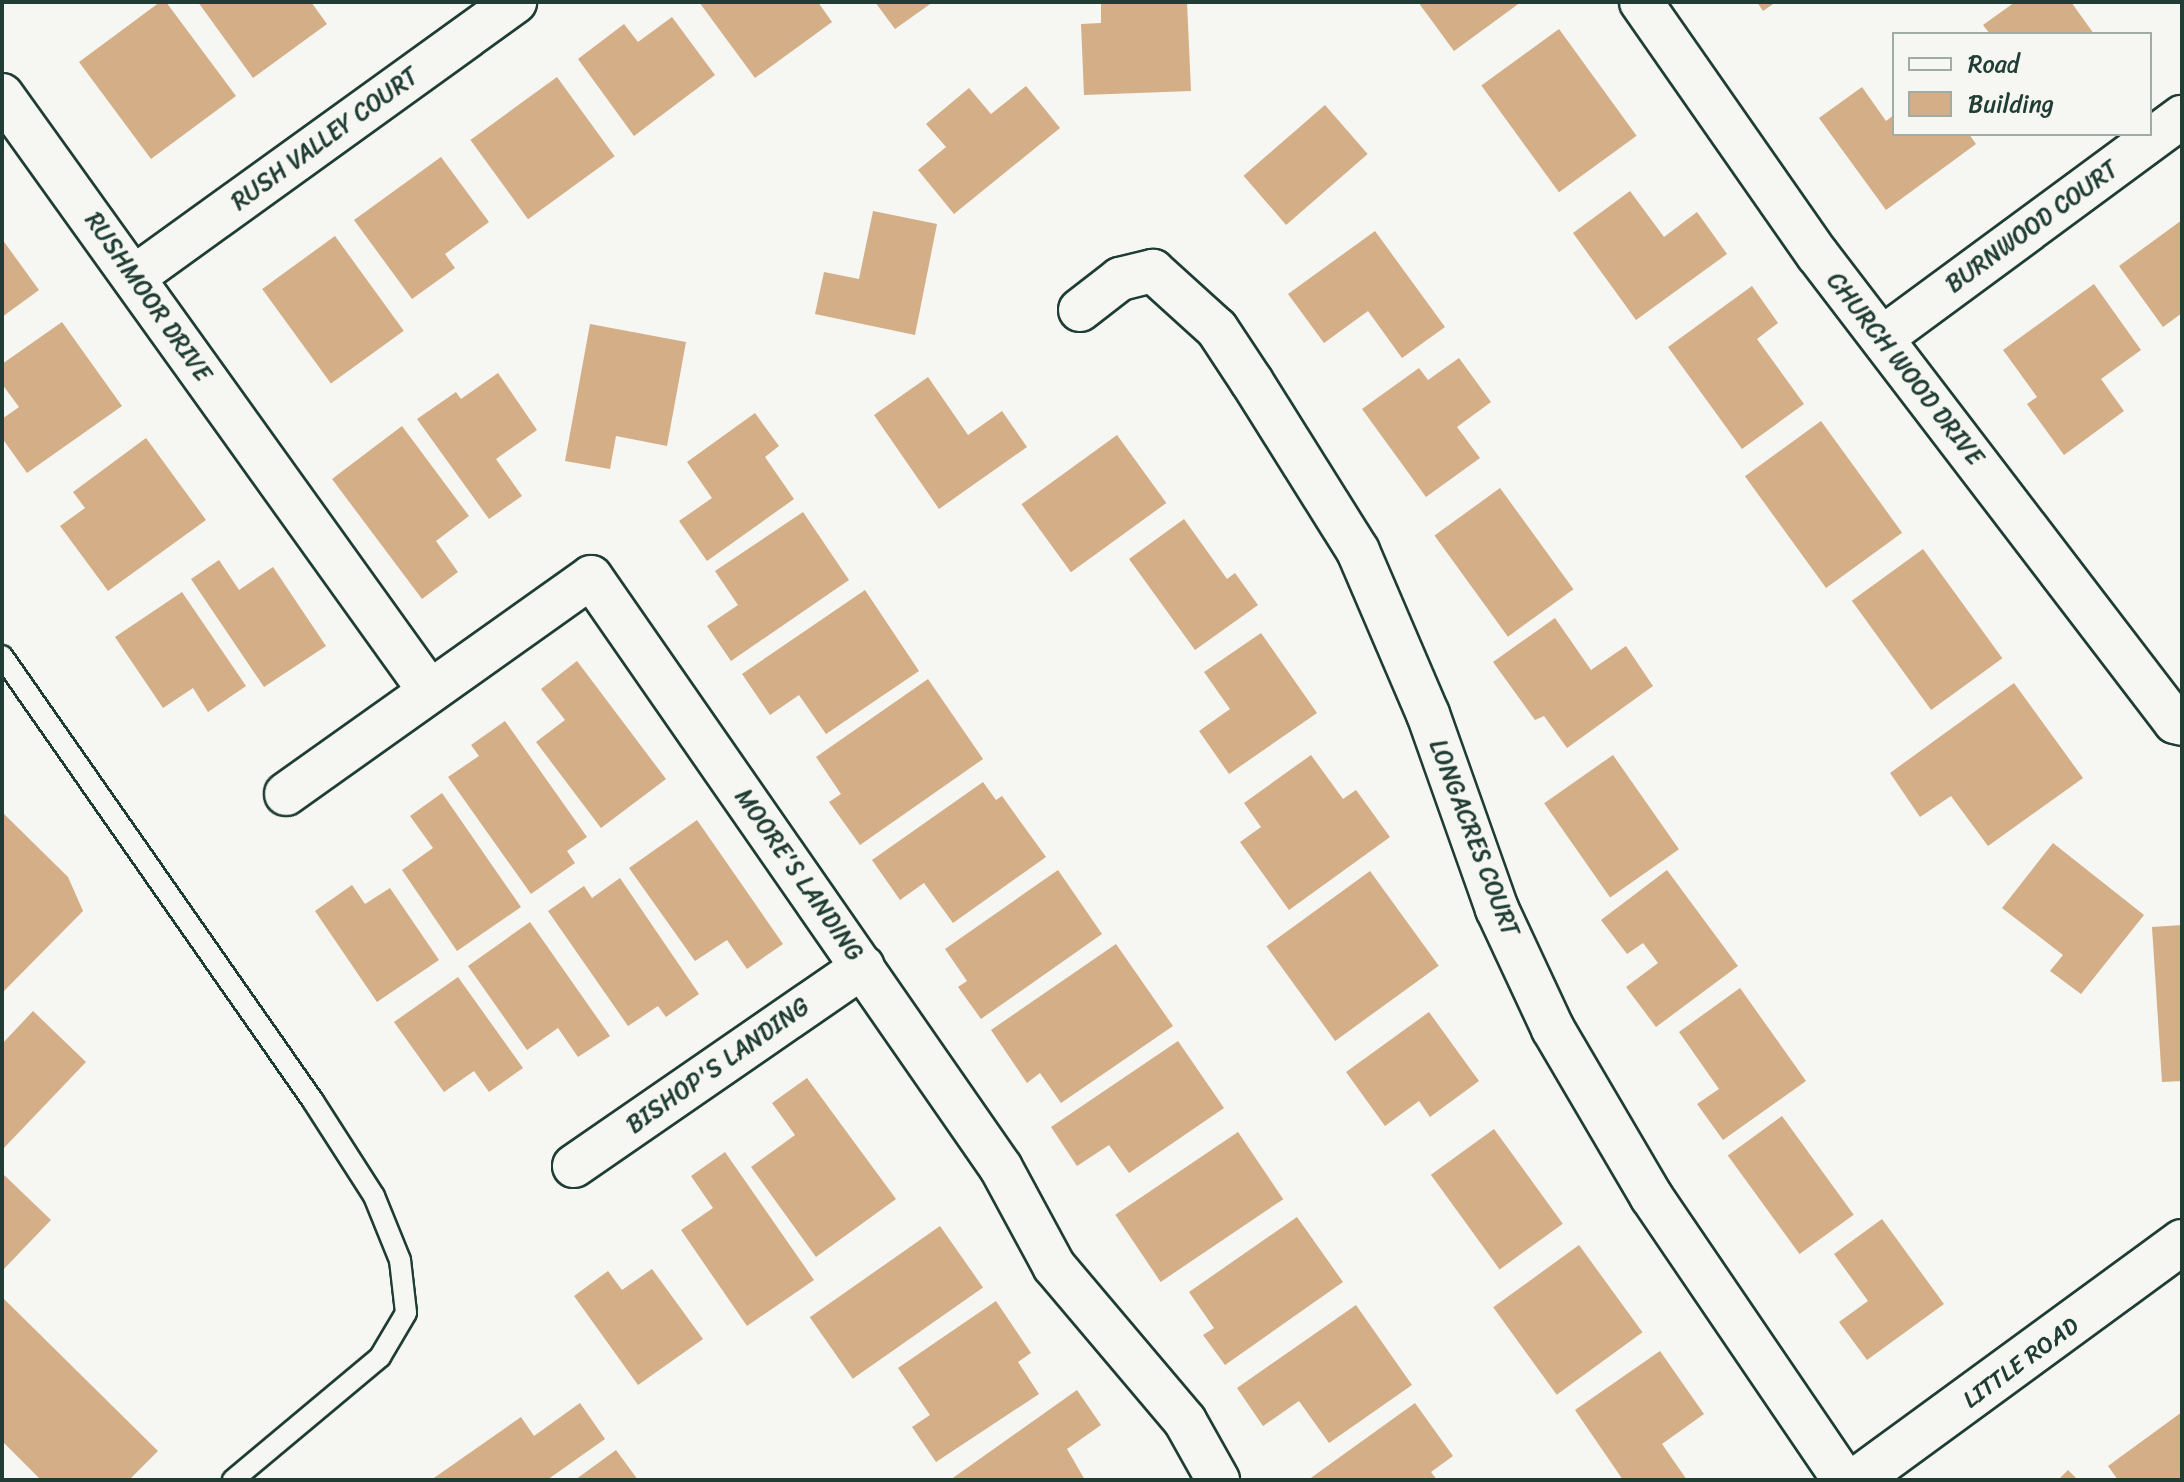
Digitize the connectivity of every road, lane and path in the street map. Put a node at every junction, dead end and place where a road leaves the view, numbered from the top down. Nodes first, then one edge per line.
1 (515, 2) edge
2 (1641, 2) edge
3 (2, 95) edge
4 (2182, 117) edge
5 (134, 277) junction
6 (1080, 310) dead end
7 (1882, 338) junction
8 (2, 656) edge
9 (428, 689) junction
10 (2182, 724) edge
11 (286, 794) dead end
12 (863, 967) junction
13 (574, 1166) dead end
14 (2182, 1242) edge
15 (233, 1480) edge
16 (1218, 1480) edge
17 (1844, 1480) edge
18 (1857, 1480) edge

1 - 5 street, RUSH VALLEY COURT
2 - 7 street, CHURCH WOOD DRIVE
3 - 5 street, RUSHMOOR DRIVE
4 - 7 street, BURNWOOD COURT
5 - 9 street, RUSHMOOR DRIVE
6 - 17 street, LONGACRES COURT
7 - 10 street, CHURCH WOOD DRIVE
8 - 15 lane
9 - 11 street, MOORE'S LANDING
9 - 12 street, MOORE'S LANDING
12 - 13 street, BISHOP'S LANDING
12 - 16 street, MOORE'S LANDING
14 - 18 street, LITTLE ROAD

